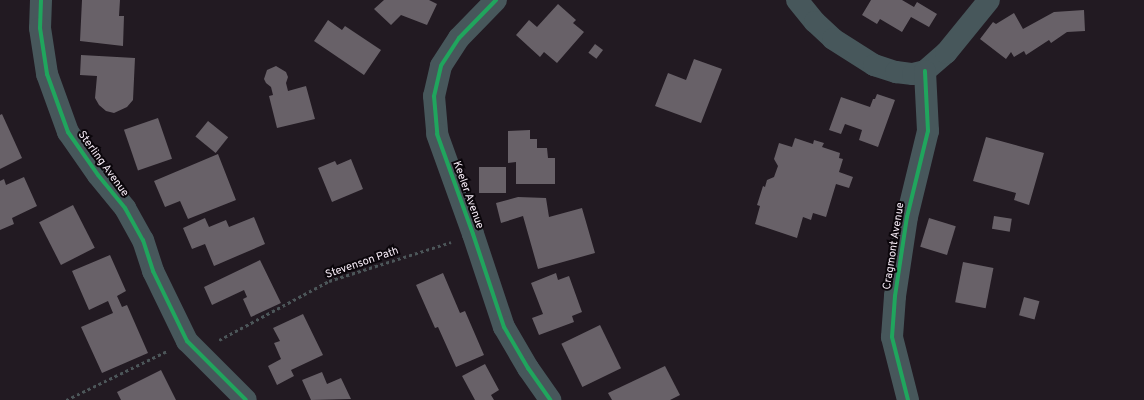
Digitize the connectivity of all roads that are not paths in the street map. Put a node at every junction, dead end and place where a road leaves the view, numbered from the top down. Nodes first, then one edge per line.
1 (41, 0) edge
2 (496, 0) edge
3 (797, 0) edge
4 (989, 0) edge
5 (926, 71) junction
6 (246, 400) edge
7 (550, 400) edge
8 (908, 400) edge

1 - 6 street, Sterling Avenue
2 - 7 street, Keeler Avenue
3 - 5 street
4 - 5 street
5 - 8 street, Cragmont Avenue

